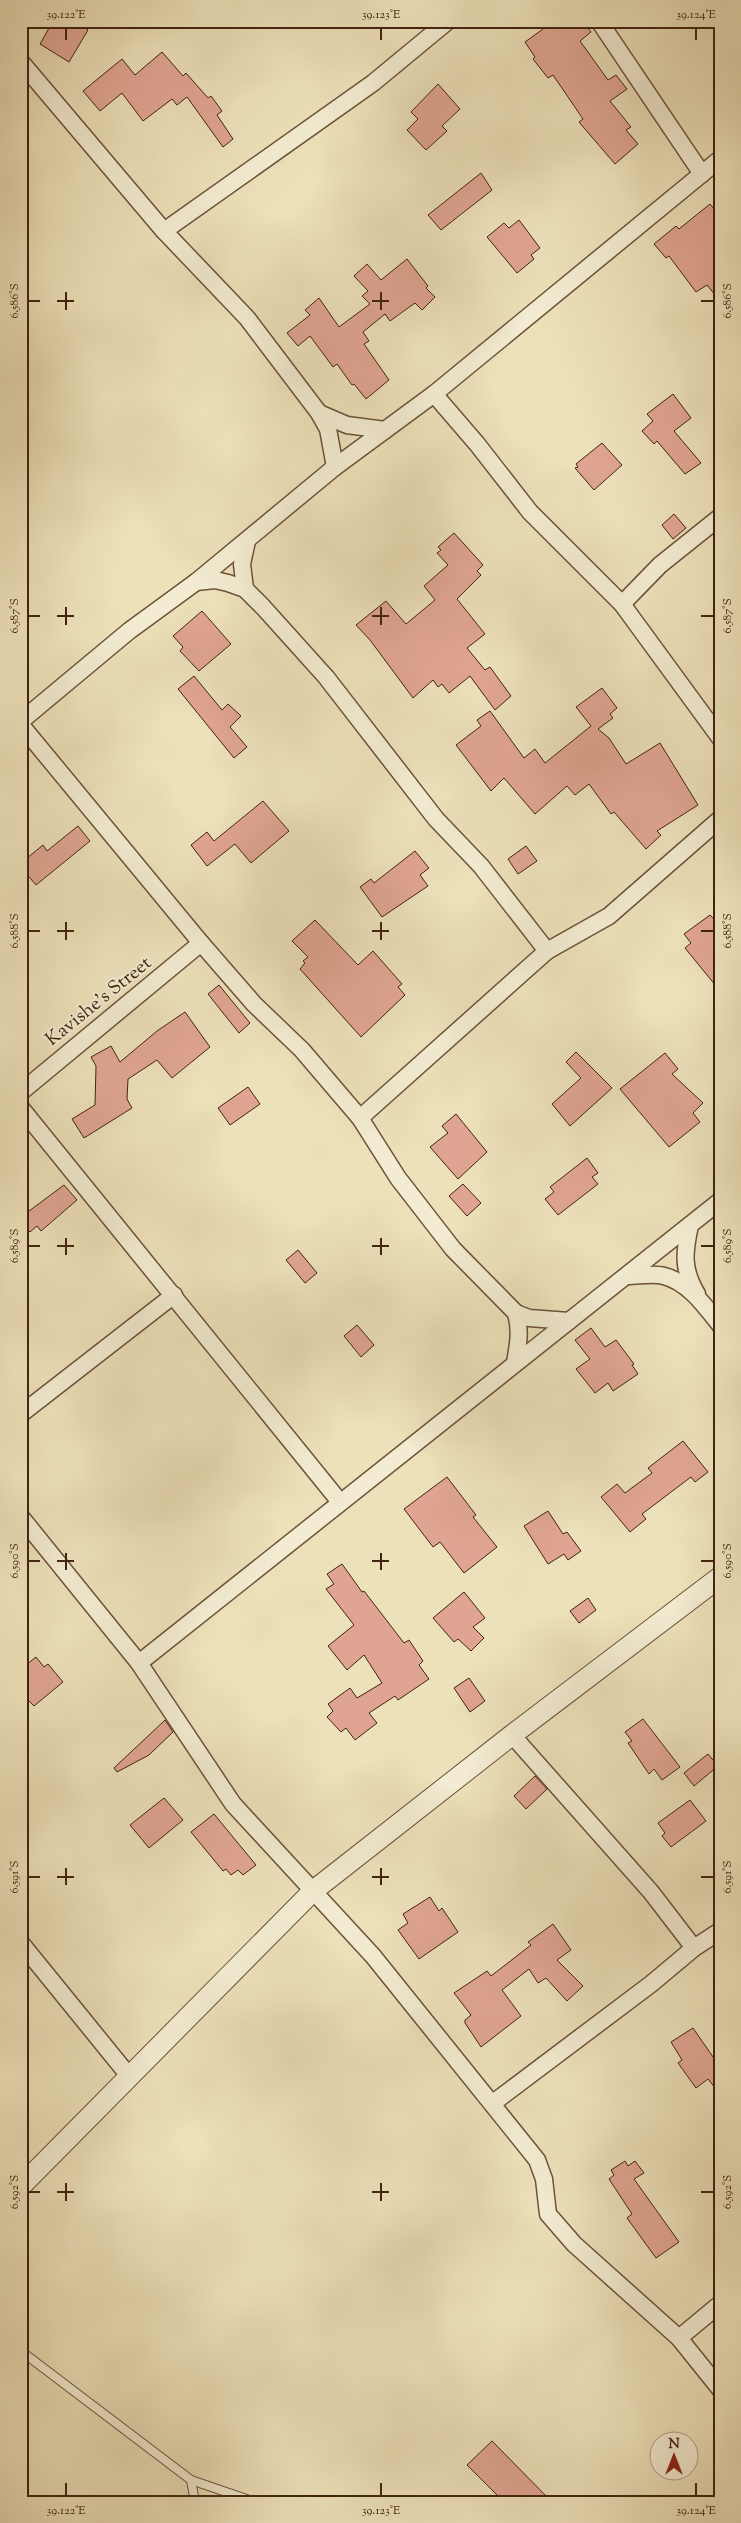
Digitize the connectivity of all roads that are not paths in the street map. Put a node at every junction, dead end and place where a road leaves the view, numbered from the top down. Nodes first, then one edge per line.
1 (448, 21) edge
2 (599, 21) edge
3 (21, 62) edge
4 (720, 160) edge
5 (702, 174) junction
6 (164, 231) junction
7 (434, 394) junction
8 (319, 413) junction
9 (385, 430) junction
10 (335, 467) junction
11 (720, 517) edge
12 (247, 541) junction
13 (196, 582) junction
14 (245, 589) junction
15 (622, 604) junction
16 (21, 721) edge
17 (21, 725) edge
18 (720, 738) edge
19 (720, 819) edge
20 (201, 943) junction
21 (547, 951) junction
22 (21, 1092) edge
23 (21, 1108) edge
24 (360, 1118) junction
25 (720, 1201) edge
26 (690, 1226) junction
27 (628, 1276) junction
28 (174, 1294) junction
29 (701, 1300) junction
30 (516, 1313) junction
31 (569, 1321) junction
32 (720, 1325) edge
33 (515, 1363) junction
34 (21, 1414) edge
35 (340, 1502) junction
36 (21, 1518) edge
37 (720, 1577) edge
38 (139, 1663) junction
39 (512, 1735) junction
40 (313, 1891) junction
41 (720, 1931) edge
42 (21, 1943) edge
43 (694, 1948) junction
44 (129, 2076) junction
45 (493, 2103) junction
46 (21, 2186) edge
47 (720, 2304) edge
48 (678, 2338) junction
49 (21, 2351) edge
50 (720, 2388) edge
51 (191, 2480) junction
52 (196, 2502) edge
53 (255, 2502) edge

1 - 6 street
2 - 5 street
3 - 6 street
4 - 5 street
5 - 7 street
6 - 8 street
7 - 9 street
7 - 15 street
8 - 9 street
8 - 10 street
9 - 10 street
10 - 12 street
11 - 15 street
12 - 13 street
12 - 14 street
13 - 14 street
13 - 16 street
14 - 21 street
15 - 18 street
17 - 20 street
19 - 21 street
20 - 22 street, Kavishe’s Street
20 - 24 street
21 - 24 street
23 - 28 street
24 - 30 street
25 - 26 street
26 - 27 street
26 - 29 street
27 - 29 street
27 - 31 street
28 - 34 street
28 - 35 street
29 - 32 street
30 - 31 street
30 - 33 street
31 - 33 street
33 - 35 street
35 - 38 street
36 - 38 street
37 - 39 street
38 - 40 street
39 - 40 street
39 - 43 street
40 - 44 street
40 - 45 street
41 - 43 street
42 - 44 street
43 - 45 street
44 - 46 street
45 - 48 street
47 - 48 street
48 - 50 street
49 - 51 lane
51 - 52 lane
51 - 53 lane

